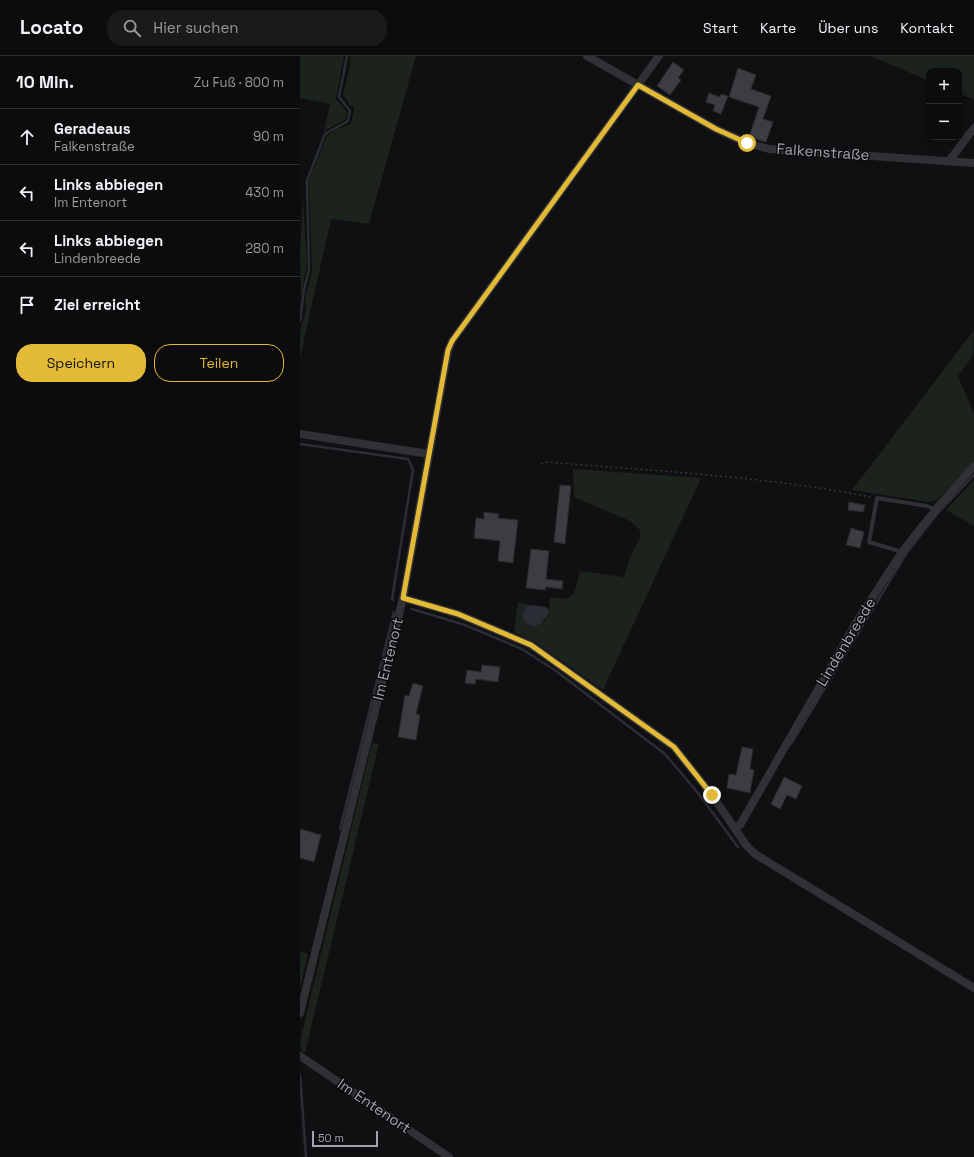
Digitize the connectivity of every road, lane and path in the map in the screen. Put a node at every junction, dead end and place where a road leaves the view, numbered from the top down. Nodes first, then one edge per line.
1 (587, 56) edge
2 (659, 56) edge
3 (638, 85) junction
4 (974, 128) edge
5 (949, 162) junction
6 (974, 163) edge
7 (300, 434) edge
8 (429, 454) junction
9 (541, 464) dead end
10 (974, 466) edge
11 (877, 498) junction
12 (936, 509) junction
13 (902, 552) junction
14 (403, 598) junction
15 (735, 828) junction
16 (974, 988) edge
17 (300, 1013) edge
18 (300, 1056) edge
19 (449, 1157) edge

1 - 3 street, Falkenstraße
2 - 3 street, Im Entenort
3 - 5 street, Falkenstraße
3 - 8 street, Im Entenort
4 - 5 street
5 - 6 street, Falkenstraße
7 - 8 street
8 - 14 street, Im Entenort
9 - 11 path
10 - 12 street, Lindenbreede
11 - 12 lane
11 - 13 lane
12 - 13 street, Lindenbreede
13 - 15 street, Lindenbreede
14 - 15 street
14 - 17 street, Im Entenort
15 - 16 street
18 - 19 street, Im Entenort

